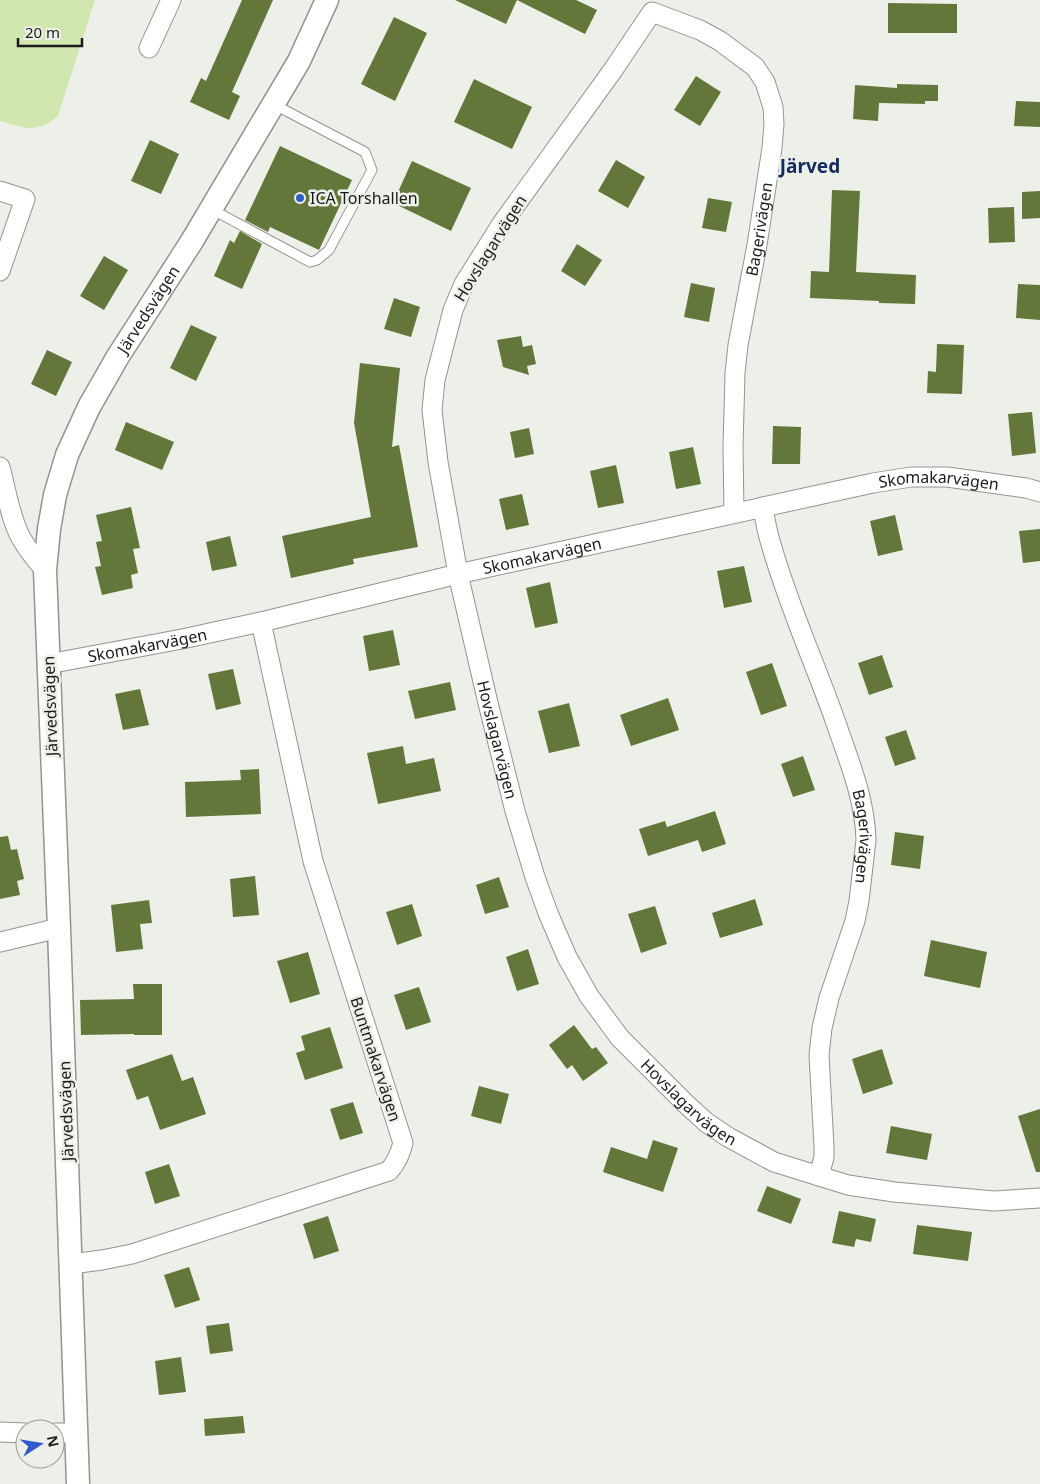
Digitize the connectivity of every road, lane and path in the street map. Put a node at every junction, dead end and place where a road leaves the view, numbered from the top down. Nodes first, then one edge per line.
1 (171, 0) edge
2 (327, 0) edge
3 (652, 12) joint
4 (149, 48) dead end
5 (273, 104) junction
6 (0, 191) edge
7 (211, 209) junction
8 (0, 271) edge
9 (0, 467) edge
10 (1040, 492) edge
11 (763, 507) junction
12 (734, 512) junction
13 (45, 570) junction
14 (458, 574) junction
15 (261, 622) junction
16 (48, 664) junction
17 (59, 928) junction
18 (0, 942) edge
19 (819, 1176) junction
20 (1040, 1198) edge
21 (71, 1264) junction
22 (0, 1432) edge
23 (15, 1433) edge
24 (66, 1433) edge
25 (78, 1484) edge

1 - 4 street
2 - 5 street, Järvedsvägen
3 - 12 street, Bagerivägen
3 - 14 street, Hovslagarvägen
5 - 7 street, Järvedsvägen
5 - 7 lane
6 - 8 street
7 - 13 street, Järvedsvägen
9 - 13 street
10 - 11 street, Skomakarvägen
11 - 12 street, Skomakarvägen
11 - 19 street, Bagerivägen
12 - 14 street, Skomakarvägen
13 - 16 street, Järvedsvägen
14 - 15 street, Skomakarvägen
14 - 19 street, Hovslagarvägen
15 - 16 street, Skomakarvägen
15 - 21 street, Buntmakarvägen
16 - 17 street, Järvedsvägen
17 - 18 street
17 - 21 street, Järvedsvägen
19 - 20 street, Hovslagarvägen
21 - 24 street, Järvedsvägen
22 - 23 street
24 - 25 street, Järvedsvägen

